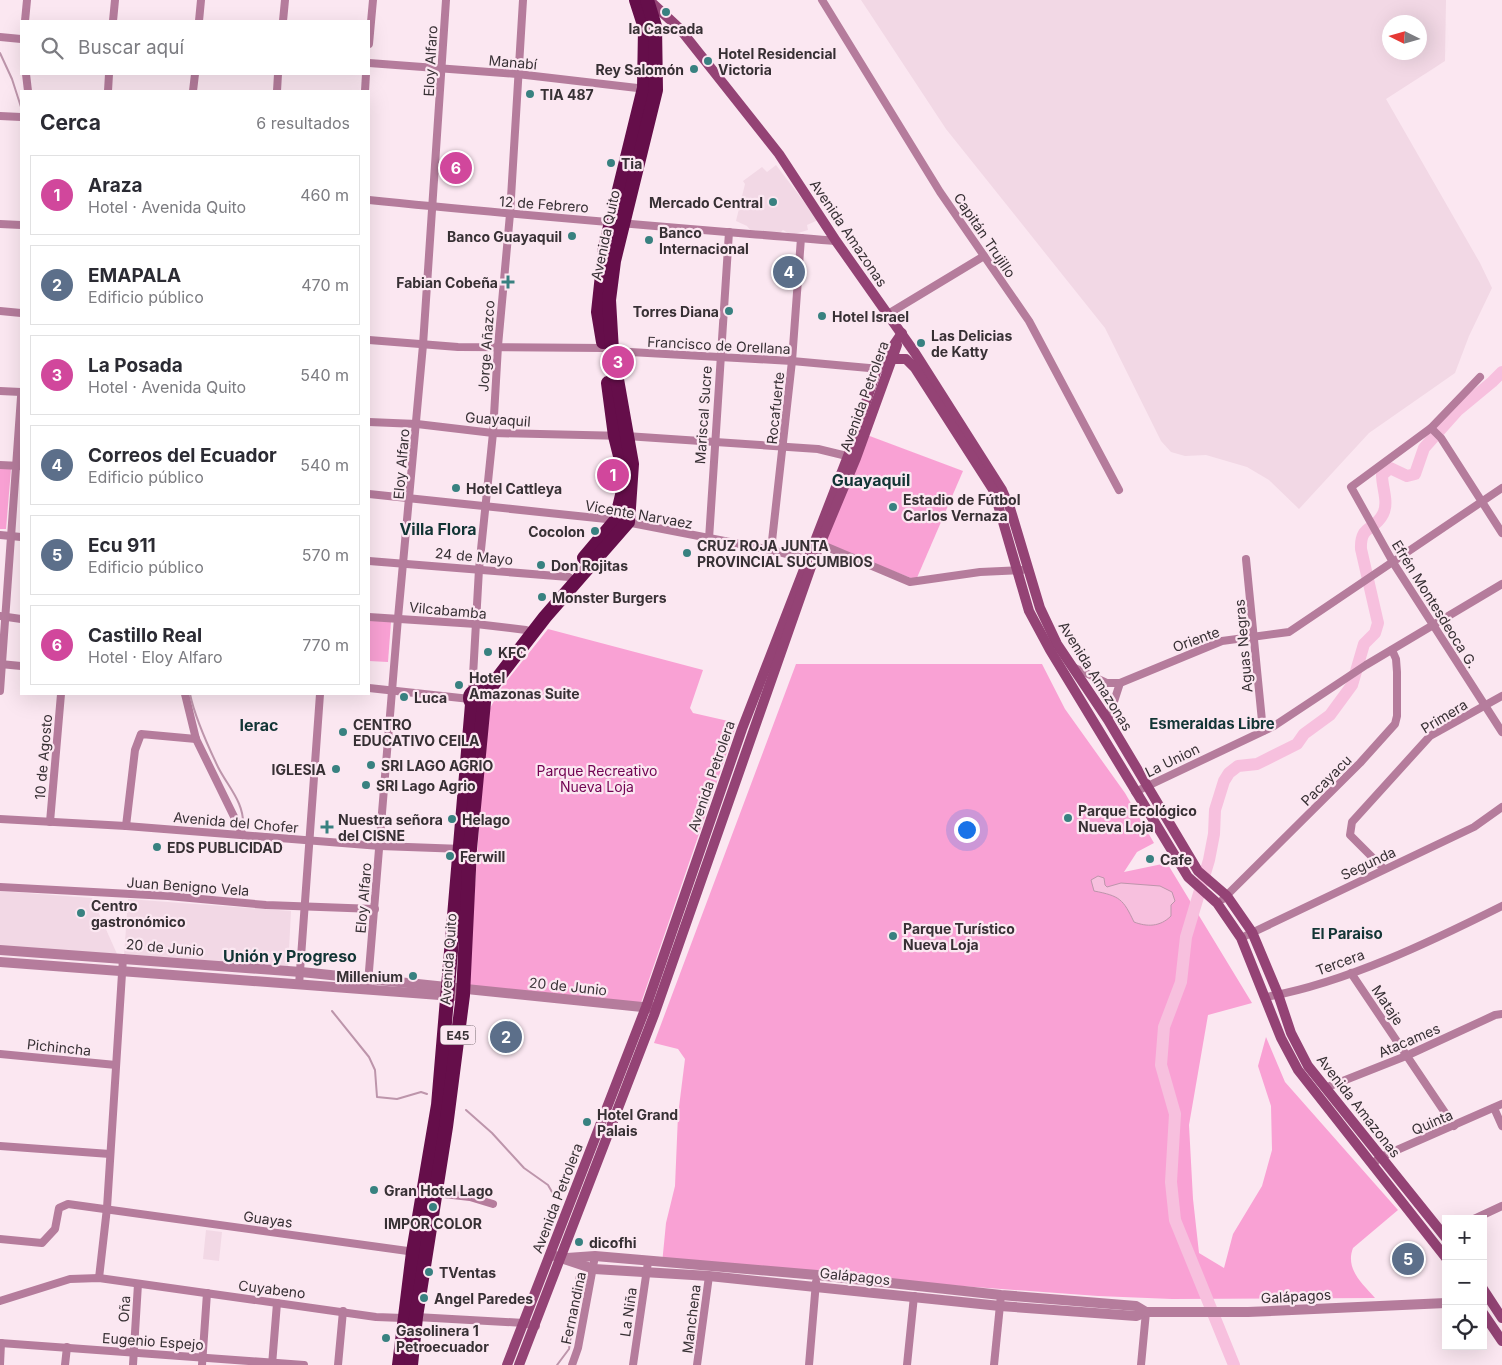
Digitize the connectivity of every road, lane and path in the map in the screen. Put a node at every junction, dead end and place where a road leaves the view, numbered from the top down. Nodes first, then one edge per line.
1 (27, 0) edge
2 (114, 0) edge
3 (201, 0) edge
4 (285, 0) edge
5 (373, 0) edge
6 (446, 0) edge
7 (523, 0) edge
8 (636, 0) edge
9 (648, 0) edge
10 (822, 0) edge
11 (25, 20) edge
12 (113, 20) edge
13 (199, 20) edge
14 (283, 20) edge
15 (370, 33) edge
16 (0, 37) edge
17 (20, 39) edge
18 (370, 63) edge
19 (442, 69) junction
20 (517, 74) junction
21 (26, 75) edge
22 (109, 75) edge
23 (195, 75) edge
24 (278, 75) edge
25 (366, 75) edge
26 (650, 89) junction
27 (28, 90) edge
28 (108, 90) edge
29 (193, 90) edge
30 (276, 90) edge
31 (365, 90) edge
32 (0, 116) edge
33 (20, 117) edge
34 (370, 200) edge
35 (433, 207) junction
36 (510, 214) junction
37 (618, 222) junction
38 (0, 224) edge
39 (20, 225) edge
40 (728, 232) junction
41 (801, 238) junction
42 (836, 241) junction
43 (984, 256) junction
44 (0, 311) edge
45 (20, 313) edge
46 (888, 314) junction
47 (902, 333) junction
48 (370, 340) edge
49 (423, 344) junction
50 (498, 346) junction
51 (608, 350) junction
52 (720, 358) junction
53 (893, 359) junction
54 (792, 361) junction
55 (877, 369) junction
56 (889, 369) junction
57 (1480, 378) dead end
58 (0, 391) edge
59 (20, 392) edge
60 (370, 422) edge
61 (417, 424) junction
62 (1433, 429) junction
63 (20, 432) edge
64 (493, 432) junction
65 (621, 436) junction
66 (714, 443) junction
67 (783, 448) junction
68 (852, 457) junction
69 (0, 465) edge
70 (19, 466) edge
71 (1502, 488) edge
72 (1119, 490) dead end
73 (370, 494) edge
74 (411, 499) junction
75 (1482, 501) junction
76 (485, 507) junction
77 (622, 521) junction
78 (1502, 534) edge
79 (0, 536) edge
80 (11, 536) junction
81 (20, 537) edge
82 (709, 539) junction
83 (820, 544) junction
84 (772, 550) junction
85 (810, 559) junction
86 (1246, 559) dead end
87 (370, 561) edge
88 (403, 563) junction
89 (1394, 564) junction
90 (1028, 568) junction
91 (479, 569) junction
92 (1016, 571) junction
93 (572, 580) junction
94 (1502, 584) edge
95 (3, 616) edge
96 (370, 617) edge
97 (398, 618) junction
98 (20, 619) edge
99 (476, 624) junction
100 (1433, 626) junction
101 (526, 630) junction
102 (1255, 638) junction
103 (1392, 650) junction
104 (1, 664) edge
105 (20, 666) edge
106 (1070, 666) junction
107 (1120, 683) junction
108 (370, 688) edge
109 (0, 691) edge
110 (393, 691) junction
111 (61, 695) edge
112 (185, 695) edge
113 (320, 695) edge
114 (1502, 696) edge
115 (477, 698) junction
116 (1486, 706) junction
117 (1108, 720) junction
118 (1263, 731) junction
119 (1502, 732) edge
120 (196, 739) junction
121 (1148, 786) junction
122 (1135, 792) junction
123 (1502, 807) edge
124 (0, 819) edge
125 (50, 822) junction
126 (126, 826) junction
127 (244, 834) junction
128 (309, 841) junction
129 (380, 846) junction
130 (465, 849) junction
131 (1384, 869) junction
132 (0, 887) edge
133 (1224, 893) junction
134 (1214, 901) junction
135 (305, 906) junction
136 (1502, 906) edge
137 (375, 909) junction
138 (1252, 932) junction
139 (1241, 938) junction
140 (0, 950) edge
141 (123, 958) junction
142 (0, 962) edge
143 (121, 970) junction
144 (301, 972) junction
145 (1351, 973) junction
146 (369, 978) junction
147 (299, 985) junction
148 (367, 990) junction
149 (448, 992) junction
150 (463, 992) junction
151 (1278, 994) junction
152 (1266, 996) junction
153 (650, 1011) junction
154 (1502, 1014) edge
155 (0, 1054) edge
156 (1406, 1056) junction
157 (116, 1066) junction
158 (1325, 1088) junction
159 (1502, 1104) edge
160 (1494, 1108) junction
161 (1454, 1126) junction
162 (1502, 1126) edge
163 (0, 1146) edge
164 (110, 1154) junction
165 (1381, 1157) junction
166 (1372, 1164) junction
167 (435, 1193) junction
168 (492, 1204) dead end
169 (1502, 1206) edge
170 (107, 1208) junction
171 (1483, 1215) edge
172 (1442, 1230) edge
173 (1442, 1235) edge
174 (1432, 1238) junction
175 (0, 1239) edge
176 (1442, 1252) edge
177 (419, 1253) junction
178 (550, 1254) junction
179 (595, 1256) junction
180 (561, 1258) junction
181 (648, 1262) junction
182 (594, 1269) junction
183 (646, 1272) junction
184 (817, 1275) junction
185 (709, 1276) junction
186 (99, 1278) junction
187 (138, 1284) junction
188 (816, 1286) junction
189 (207, 1293) junction
190 (914, 1296) junction
191 (1487, 1300) edge
192 (0, 1301) edge
193 (1001, 1301) junction
194 (277, 1303) junction
195 (1442, 1303) edge
196 (343, 1311) junction
197 (1146, 1312) junction
198 (409, 1318) junction
199 (1502, 1318) edge
200 (1487, 1319) edge
201 (524, 1323) junction
202 (536, 1326) junction
203 (1502, 1341) edge
204 (1, 1343) edge
205 (67, 1347) junction
206 (133, 1352) junction
207 (202, 1362) edge
208 (272, 1364) edge
209 (0, 1365) edge
210 (65, 1365) edge
211 (133, 1365) edge
212 (304, 1365) edge
213 (338, 1365) edge
214 (399, 1365) edge
215 (411, 1365) edge
216 (507, 1365) edge
217 (519, 1365) edge
218 (572, 1365) edge
219 (633, 1365) edge
220 (697, 1365) edge
221 (809, 1365) edge
222 (907, 1365) edge
223 (994, 1365) edge
224 (1140, 1365) edge

1 - 11 street
2 - 12 street
3 - 13 street
4 - 14 street
5 - 15 street
6 - 19 street, Eloy Alfaro
7 - 20 street, Jorge Añazco
8 - 26 highway, Avenida Quito
9 - 26 highway, Avenida Quito
9 - 42 main road, Avenida Amazonas
10 - 43 street, Capitán Trujillo
16 - 17 street
18 - 19 street, Manabí
19 - 20 street, Manabí
19 - 35 street, Eloy Alfaro
20 - 26 street, Manabí
20 - 36 street, Jorge Añazco
21 - 27 street
22 - 28 street
23 - 29 street
24 - 30 street
25 - 31 street
26 - 37 highway, Avenida Quito
32 - 33 street
34 - 35 street, 12 de Febrero
35 - 36 street, 12 de Febrero
35 - 49 street, Eloy Alfaro
36 - 37 street, 12 de Febrero
36 - 50 street, Jorge Añazco
37 - 40 street, 12 de Febrero
37 - 51 highway, Avenida Quito
38 - 39 street
40 - 41 street, 12 de Febrero
40 - 52 street, Mariscal Sucre
41 - 42 street, 12 de Febrero
41 - 54 street, Rocafuerte
42 - 46 main road, Avenida Amazonas
43 - 46 street
43 - 72 street, Capitán Trujillo
44 - 45 street
46 - 47 main road, Avenida Amazonas
47 - 53 main road, Avenida Petrolera
47 - 55 main road, Avenida Petrolera
47 - 90 main road, Avenida Amazonas
48 - 49 street, Francisco de Orellana
49 - 50 street, Francisco de Orellana
49 - 61 street, Eloy Alfaro
50 - 51 street, Francisco de Orellana
50 - 64 street, Jorge Añazco
51 - 52 street, Francisco de Orellana
51 - 65 highway, Avenida Quito
52 - 54 street, Francisco de Orellana
52 - 66 street, Mariscal Sucre
53 - 56 main road, Avenida Petrolera
53 - 92 main road, Avenida Amazonas
54 - 55 street, Francisco de Orellana
54 - 67 street, Rocafuerte
55 - 56 street, Francisco de Orellana
55 - 68 main road, Avenida Petrolera
56 - 68 main road, Avenida Petrolera
57 - 62 street
58 - 59 street
60 - 61 street, Guayaquil
61 - 64 street, Guayaquil
61 - 74 street, Eloy Alfaro
62 - 75 street
62 - 89 street, Efrén Montesdeoca G.
63 - 70 street
64 - 65 street, Guayaquil
64 - 76 street, Jorge Añazco
65 - 66 street, Guayaquil
65 - 77 highway, Avenida Quito
66 - 67 street, Guayaquil
66 - 82 street, Mariscal Sucre
67 - 68 street, Guayaquil
67 - 84 street, Rocafuerte
68 - 83 main road, Avenida Petrolera
68 - 85 main road, Avenida Petrolera
69 - 70 street
70 - 80 street
71 - 75 street
73 - 74 street, Vicente Narvaez
74 - 76 street, Vicente Narvaez
74 - 88 street, Eloy Alfaro
75 - 78 street
75 - 89 street
76 - 77 street, Vicente Narvaez
76 - 91 street, Jorge Añazco
77 - 82 street, Vicente Narvaez
77 - 93 highway
79 - 80 street
80 - 81 street
80 - 95 street
82 - 84 street, Vicente Narvaez
83 - 85 main road, Avenida Petrolera
83 - 92 street
84 - 85 street, Vicente Narvaez
85 - 153 main road, Avenida Petrolera
86 - 102 street, Aguas Negras
87 - 88 street, 24 de Mayo
88 - 91 street, 24 de Mayo
88 - 97 street, Eloy Alfaro
89 - 100 street, Efrén Montesdeoca G.
89 - 102 street, Oriente
90 - 92 street
90 - 106 main road, Avenida Amazonas
91 - 93 street, 24 de Mayo
91 - 99 street, Jorge Añazco
92 - 122 main road, Avenida Amazonas
93 - 101 highway
93 - 115 highway
94 - 100 street, La Union
95 - 98 street
95 - 104 street
96 - 97 street, Vilcabamba
97 - 99 street, Vilcabamba
97 - 110 street, Eloy Alfaro
99 - 101 street, Vilcabamba
99 - 115 street, Jorge Añazco
100 - 103 street, La Union
100 - 116 street, Efrén Montesdeoca G.
101 - 115 highway
102 - 107 street, Oriente
102 - 118 street, Aguas Negras
103 - 118 street, La Union
103 - 133 street, Pacayacu
104 - 105 street
104 - 109 street
106 - 107 street
106 - 117 main road, Avenida Amazonas
107 - 117 street
108 - 110 street
110 - 115 street
110 - 129 street, Eloy Alfaro
111 - 125 street, 10 de Agosto
112 - 120 street
113 - 128 street
114 - 116 street, Primera
115 - 130 highway, Avenida Quito / E45
116 - 119 street, Efrén Montesdeoca G.
116 - 131 street, Primera
117 - 121 main road, Avenida Amazonas
118 - 121 street, La Union
120 - 126 street
120 - 127 street
121 - 122 street, La Union
121 - 133 main road, Avenida Amazonas
122 - 134 main road, Avenida Amazonas
123 - 131 street, Segunda
124 - 125 street, Avenida del Chofer
125 - 126 street, Avenida del Chofer
126 - 127 street, Avenida del Chofer
127 - 128 street, Avenida del Chofer
128 - 129 street, Avenida del Chofer
128 - 135 street
129 - 130 street, Avenida del Chofer
129 - 137 street, Eloy Alfaro
130 - 149 highway, Avenida Quito / E45
130 - 150 highway, Avenida Quito / E45
131 - 138 street, Segunda
132 - 135 street, Juan Benigno Vela
133 - 134 street, Pacayacu
133 - 138 main road, Avenida Amazonas
134 - 139 main road, Avenida Amazonas
135 - 137 street, Juan Benigno Vela
135 - 144 street
136 - 145 street, Tercera
137 - 146 street, Eloy Alfaro
138 - 139 street, Segunda
138 - 151 main road, Avenida Amazonas
139 - 152 main road, Avenida Amazonas
140 - 141 street, 20 de Junio
141 - 143 street
141 - 144 street, 20 de Junio
142 - 143 street, 20 de Junio
143 - 147 street, 20 de Junio
143 - 157 street
144 - 146 street, 20 de Junio
144 - 147 street
145 - 151 street, Tercera
145 - 156 street, Mataje
146 - 148 street, Eloy Alfaro
146 - 149 street, 20 de Junio
147 - 148 street, 20 de Junio
148 - 149 street, 20 de Junio
149 - 150 street, 20 de Junio
149 - 177 highway, Avenida Quito / E45
150 - 153 street, 20 de Junio
150 - 167 highway, Avenida Quito / E45
151 - 152 street, Tercera
151 - 158 main road, Avenida Amazonas
152 - 166 main road, Avenida Amazonas
153 - 178 main road, Avenida Petrolera
153 - 180 main road, Avenida Petrolera
154 - 156 street, Atacames
155 - 157 street, Pichincha
156 - 158 street, Atacames
156 - 161 street, Mataje
157 - 164 street
158 - 165 main road, Avenida Amazonas
159 - 160 street, Quinta
160 - 161 street, Quinta
160 - 162 street
161 - 165 street, Quinta
163 - 164 street
164 - 170 street
165 - 166 street, Quinta
165 - 172 main road, Avenida Amazonas
166 - 174 main road, Avenida Amazonas
167 - 168 street
167 - 177 highway, Avenida Quito / E45
169 - 171 street
170 - 175 street, Guayas
170 - 177 street, Guayas
170 - 186 street
173 - 174 street
174 - 176 main road, Avenida Amazonas
177 - 198 highway, Avenida Quito / E45
178 - 180 street, Galápagos
178 - 201 main road, Avenida Petrolera
179 - 180 street, Galápagos
179 - 181 street, Galápagos
179 - 182 street, Fernandina
180 - 182 street, Galápagos
180 - 202 main road, Avenida Petrolera
181 - 183 street, La Niña
181 - 184 street, Galápagos
182 - 183 street, Galápagos
182 - 218 street, Fernandina
183 - 185 street, Galápagos
183 - 219 street, La Niña
184 - 188 street
184 - 193 street, Galápagos
185 - 188 street, Galápagos
185 - 220 street, Manchena
186 - 187 street, Cuyabeno
186 - 192 street, Cuyabeno
187 - 189 street, Cuyabeno
187 - 206 street, Oña
188 - 190 street, Galápagos
188 - 221 street
189 - 194 street, Cuyabeno
189 - 207 street
190 - 193 street, Galápagos
190 - 222 street
191 - 199 main road
193 - 197 street, Galápagos
193 - 223 street
194 - 196 street, Cuyabeno
194 - 208 street
195 - 197 street, Galápagos
196 - 198 street, Cuyabeno
196 - 213 street
197 - 224 street
198 - 201 street, Cuyabeno
198 - 214 highway, Avenida Quito / E45
198 - 215 highway, Avenida Quito / E45
200 - 203 main road
201 - 202 street, Cuyabeno
201 - 216 main road, Avenida Petrolera
202 - 217 main road, Avenida Petrolera
204 - 205 street, Eugenio Espejo
204 - 209 street
205 - 206 street, Eugenio Espejo
205 - 210 street
206 - 207 street, Eugenio Espejo
206 - 211 street, Oña
207 - 208 street, Eugenio Espejo
208 - 212 street, Eugenio Espejo

